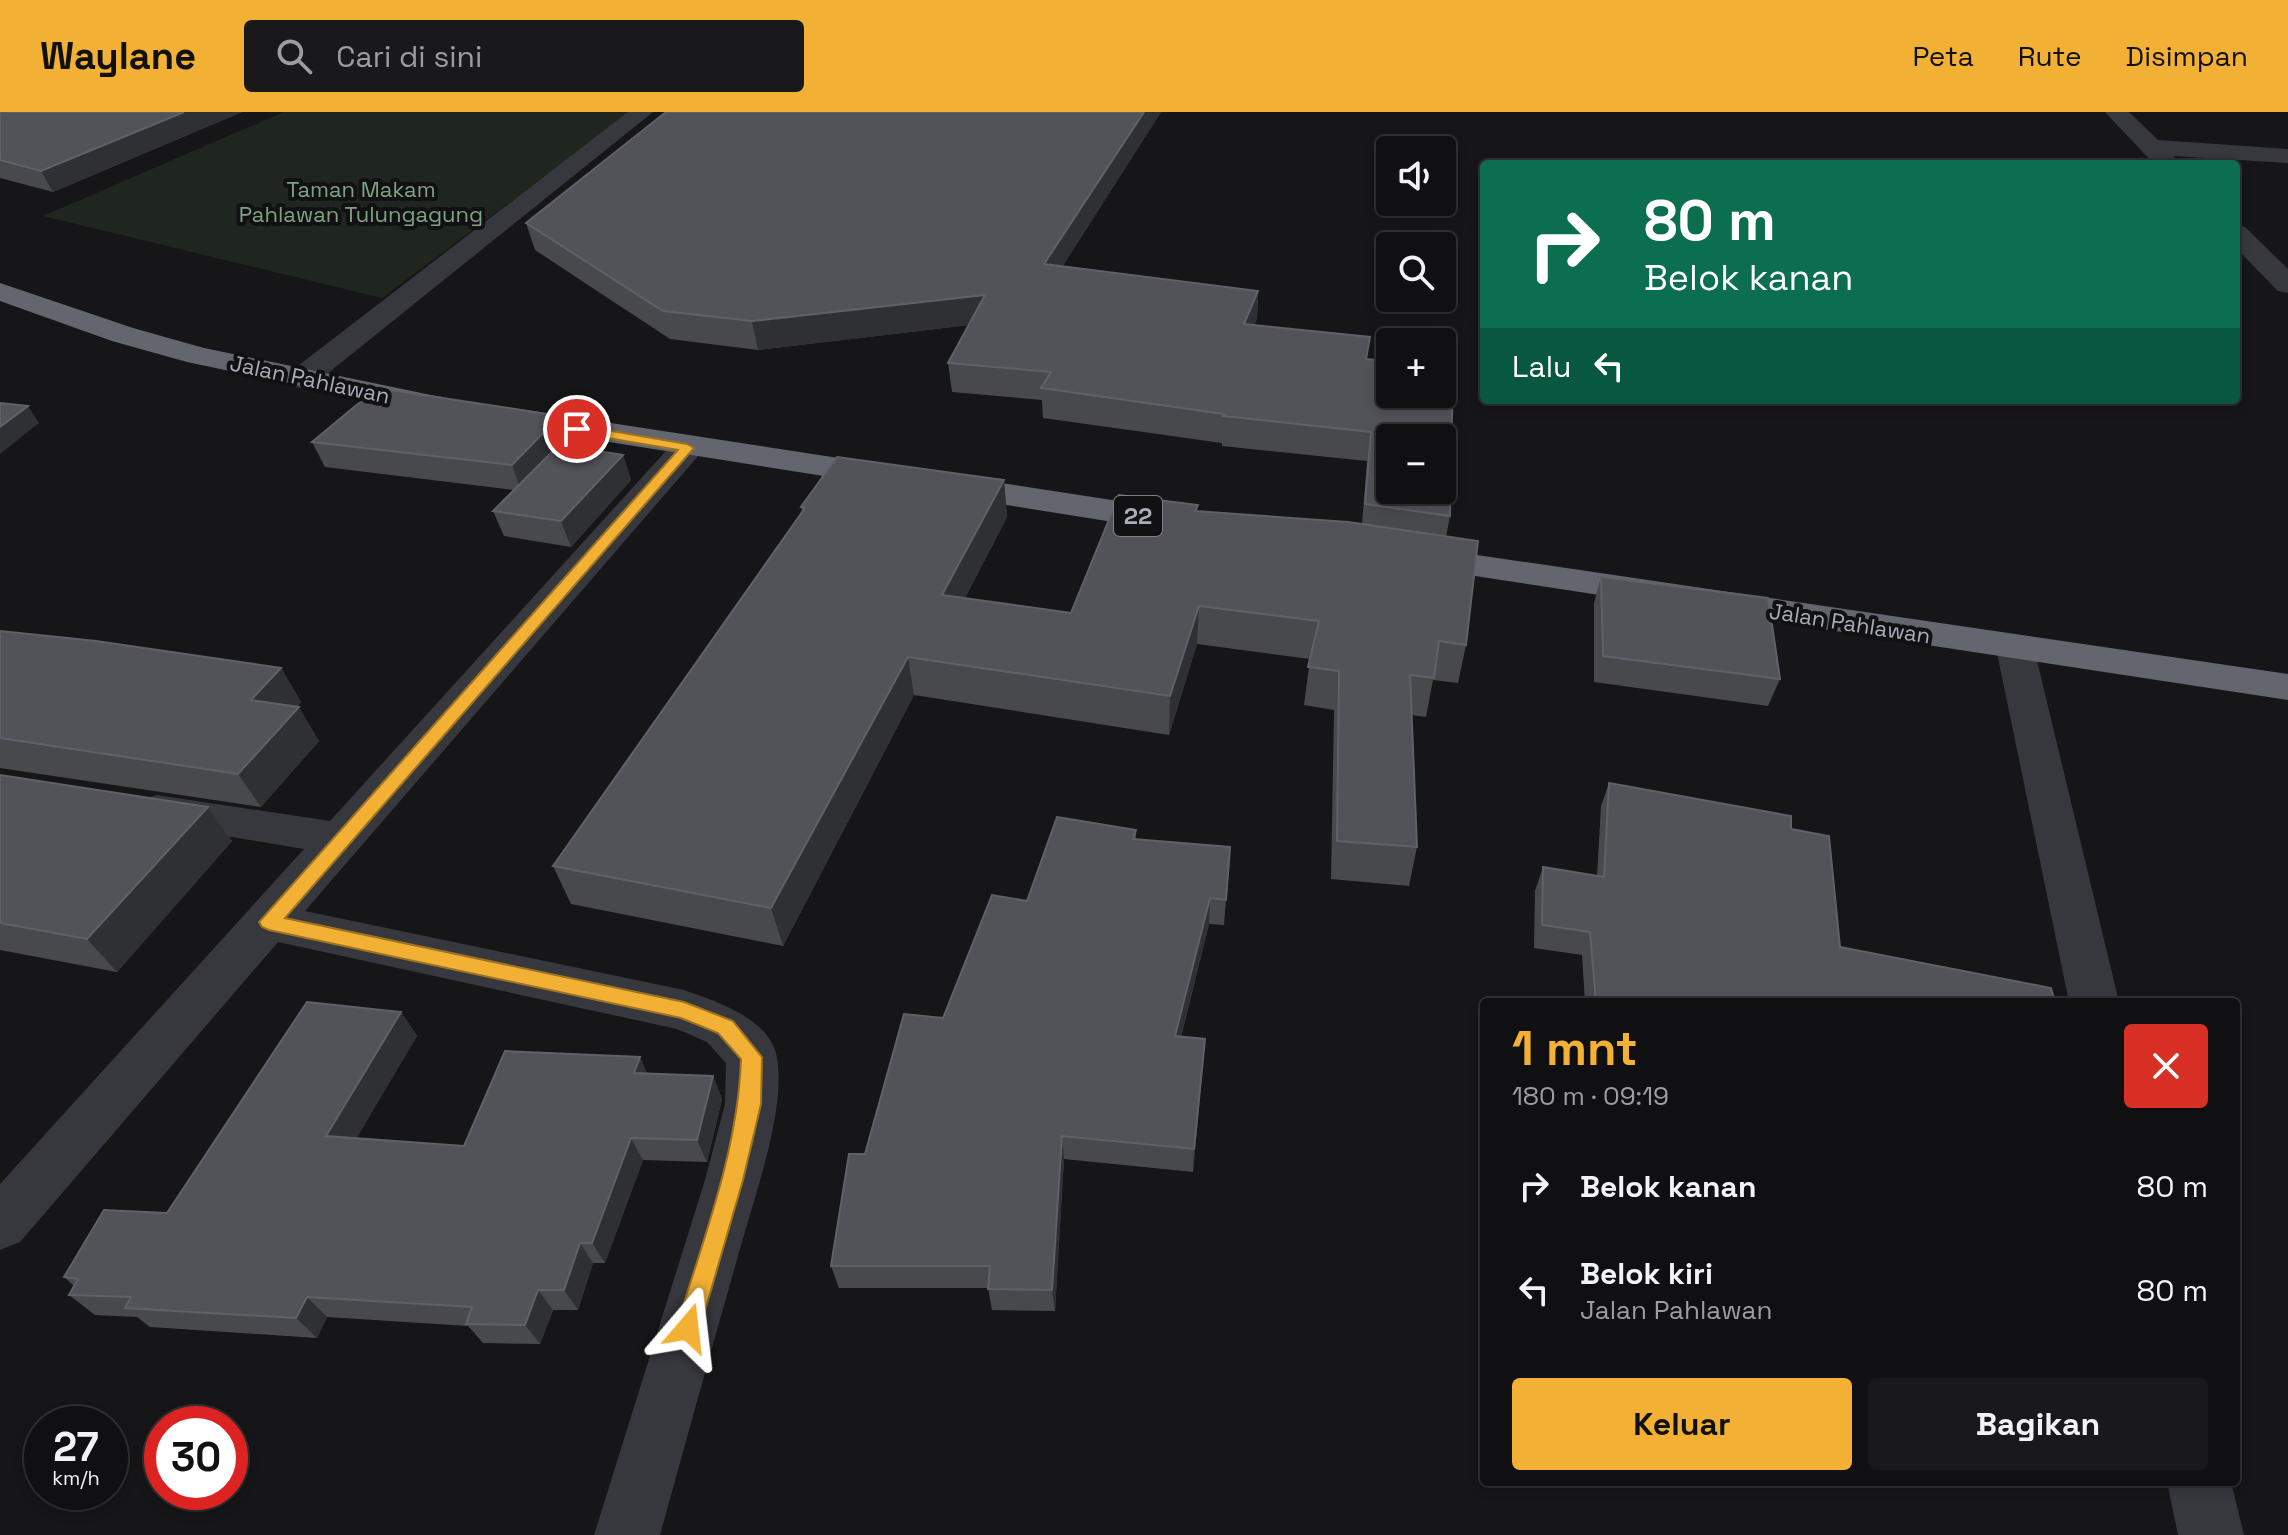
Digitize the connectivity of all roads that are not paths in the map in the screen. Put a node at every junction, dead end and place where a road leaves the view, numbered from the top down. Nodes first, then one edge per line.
1 (642, 112) edge
2 (2116, 112) edge
3 (2159, 155) edge
4 (2288, 156) edge
5 (2240, 237) edge
6 (2288, 285) edge
7 (0, 291) edge
8 (301, 379) junction
9 (687, 448) junction
10 (1209, 526) edge
11 (1383, 552) edge
12 (2015, 648) junction
13 (2288, 687) edge
14 (125, 806) edge
15 (343, 839) junction
16 (269, 922) junction
17 (2093, 998) edge
18 (0, 1224) edge
19 (2200, 1486) edge
20 (627, 1535) edge
21 (2211, 1535) edge

1 - 8 street
2 - 3 street
3 - 4 street
5 - 6 street
7 - 8 highway, Jalan Pahlawan / 22
8 - 9 highway, Jalan Pahlawan / 22
9 - 10 highway, Jalan Pahlawan / 22
9 - 15 street
11 - 12 highway, Jalan Pahlawan
12 - 13 highway, Jalan Pahlawan
12 - 17 street
14 - 15 street
15 - 16 street
16 - 18 street
16 - 20 street
19 - 21 street

